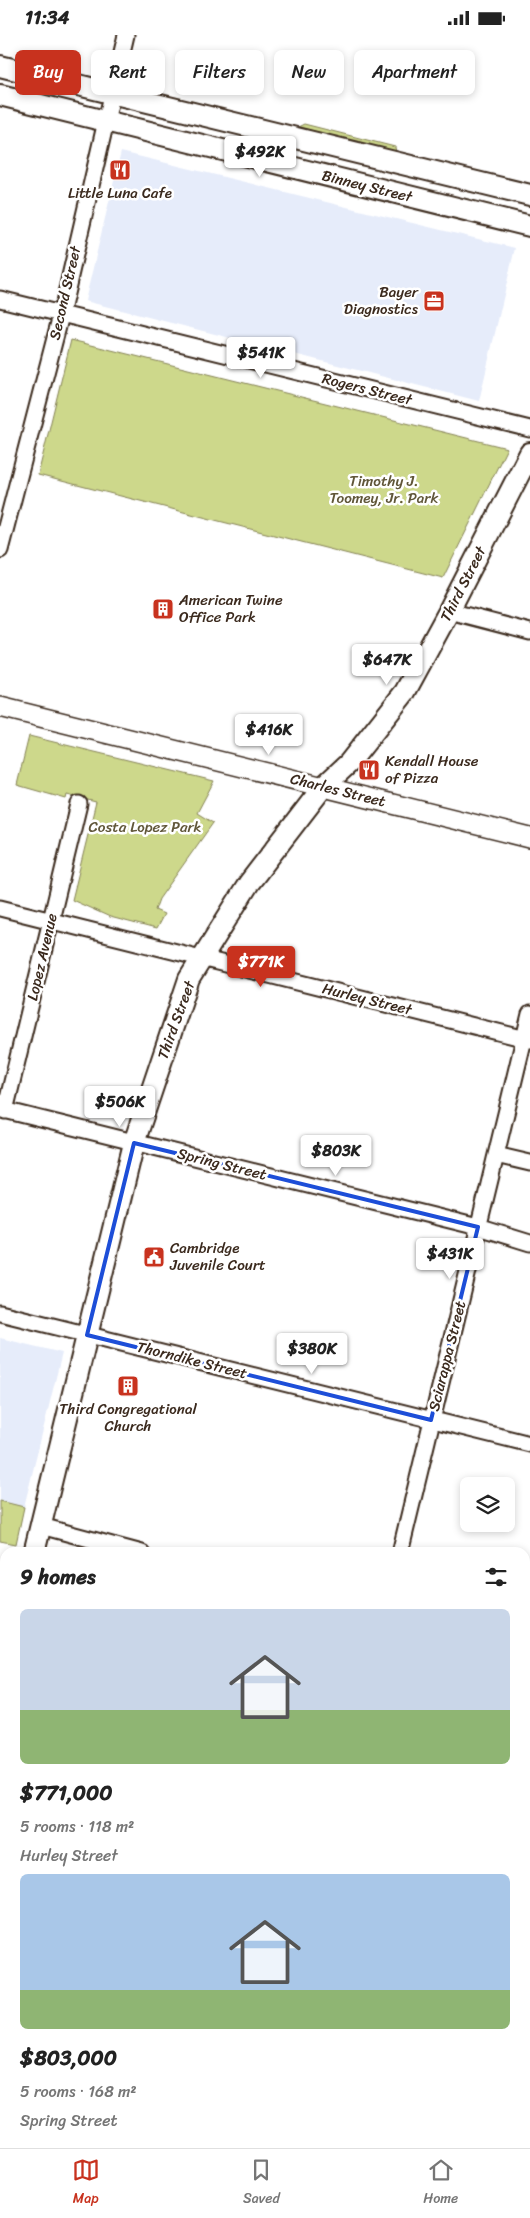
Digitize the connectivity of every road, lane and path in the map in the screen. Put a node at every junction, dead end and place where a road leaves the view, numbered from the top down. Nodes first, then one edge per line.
1 (126, 35) edge
2 (122, 50) edge
3 (0, 66) edge
4 (91, 88) edge
5 (0, 95) edge
6 (112, 95) edge
7 (120, 95) edge
8 (105, 121) junction
9 (530, 195) edge
10 (530, 226) edge
11 (0, 299) edge
12 (61, 315) junction
13 (530, 429) edge
14 (530, 453) edge
15 (6, 504) edge
16 (0, 550) edge
17 (449, 611) junction
18 (530, 632) edge
19 (0, 707) edge
20 (323, 787) junction
21 (79, 804) dead end
22 (530, 838) edge
23 (0, 907) edge
24 (51, 921) junction
25 (203, 958) junction
26 (530, 1014) edge
27 (527, 1039) edge
28 (3, 1110) edge
29 (134, 1143) junction
30 (496, 1155) junction
31 (530, 1163) edge
32 (478, 1227) junction
33 (530, 1243) edge
34 (0, 1313) edge
35 (87, 1335) junction
36 (431, 1420) junction
37 (530, 1444) edge
38 (40, 1526) junction
39 (35, 1547) edge
40 (119, 1547) edge
41 (401, 1547) edge

1 - 2 street, Second Street
3 - 4 main road, Binney Street
5 - 8 main road, Binney Street
6 - 8 street, Second Street
7 - 9 main road, Binney Street
8 - 10 main road, Binney Street
8 - 12 street, Second Street
11 - 12 street, Rogers Street
12 - 13 street, Rogers Street
12 - 15 street, Second Street
14 - 17 main road, Third Street
15 - 16 street, Second Street
17 - 18 street
17 - 20 main road, Third Street
19 - 20 street, Charles Street
20 - 22 street, Charles Street
20 - 25 main road, Third Street
21 - 24 street, Lopez Avenue
23 - 24 street, Hurley Street
24 - 25 street, Hurley Street
24 - 28 street, Lopez Avenue
25 - 27 street, Hurley Street
25 - 29 main road, Third Street
26 - 27 street, Sciarappa Street
27 - 30 street, Sciarappa Street
28 - 29 street, Spring Street
29 - 32 street, Spring Street
29 - 35 main road, Third Street
30 - 31 street
30 - 32 street, Sciarappa Street
32 - 33 street, Spring Street
32 - 36 street, Sciarappa Street
34 - 35 street, Thorndike Street
35 - 36 street, Thorndike Street
35 - 38 main road, Third Street
36 - 37 street, Thorndike Street
36 - 41 street, Sciarappa Street
38 - 39 main road, Third Street
38 - 40 street

